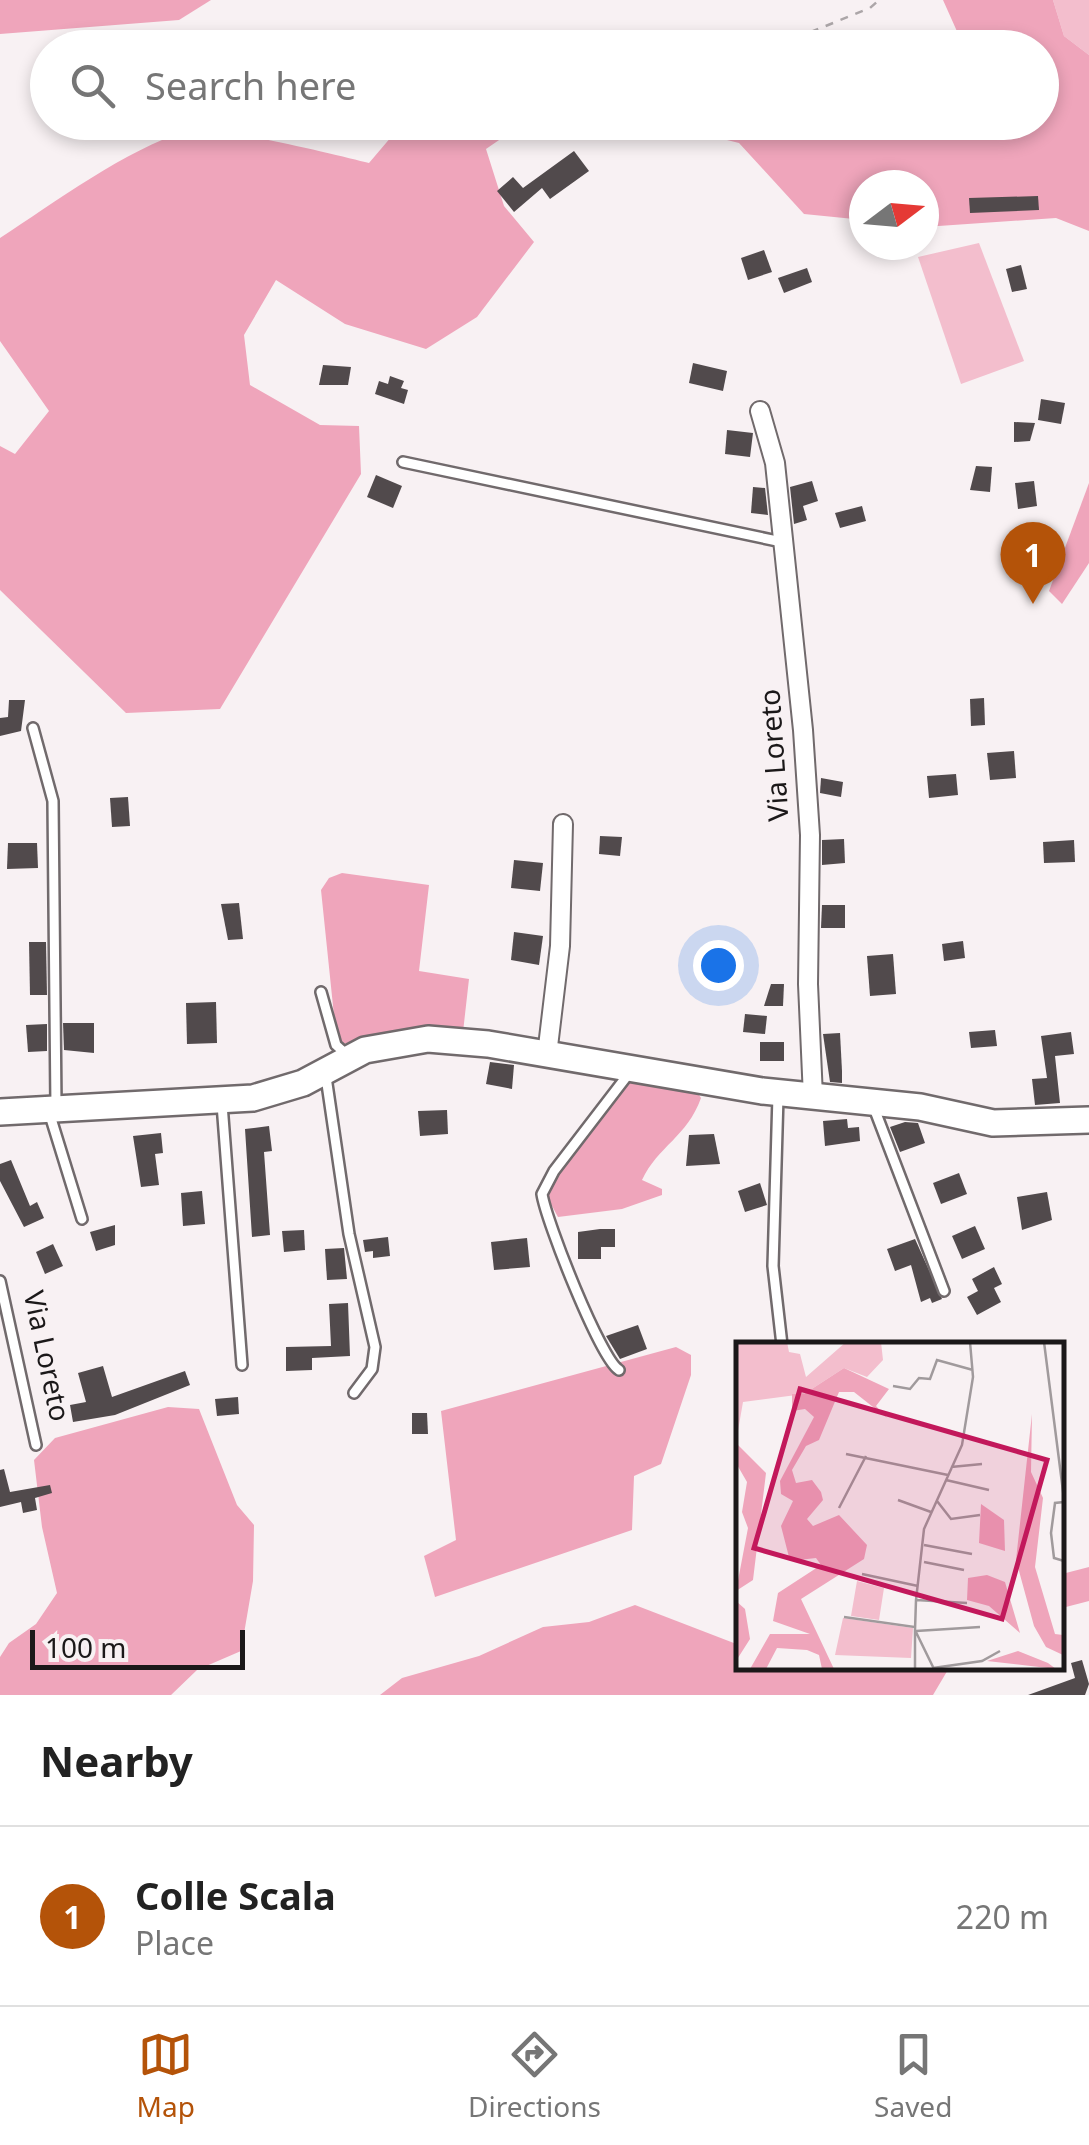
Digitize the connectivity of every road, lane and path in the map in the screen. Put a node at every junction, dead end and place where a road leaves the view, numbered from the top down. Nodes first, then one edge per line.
1 (879, 0) edge
2 (816, 30) edge
3 (760, 411) dead end
4 (403, 462) dead end
5 (782, 542) junction
6 (33, 728) dead end
7 (563, 824) dead end
8 (321, 992) dead end
9 (354, 1054) junction
10 (547, 1054) junction
11 (632, 1070) junction
12 (324, 1071) junction
13 (778, 1093) junction
14 (813, 1098) junction
15 (872, 1100) junction
16 (222, 1101) junction
17 (52, 1109) junction
18 (0, 1112) edge
19 (1089, 1120) edge
20 (82, 1219) dead end
21 (0, 1281) edge
22 (944, 1291) dead end
23 (782, 1342) edge
24 (242, 1365) dead end
25 (619, 1370) dead end
26 (354, 1393) dead end
27 (36, 1444) dead end

1 - 2 path
3 - 5 street, Via Loreto
4 - 5 lane
5 - 14 street, Via Loreto
6 - 17 lane
7 - 10 street
8 - 9 lane
9 - 10 street
9 - 12 street
10 - 11 street
11 - 13 street
11 - 25 lane
12 - 16 street
12 - 26 lane
13 - 14 street
13 - 23 lane
14 - 15 street
15 - 19 street
15 - 22 lane
16 - 17 street
16 - 24 lane
17 - 18 street
17 - 20 lane
21 - 27 lane, Via Loreto

